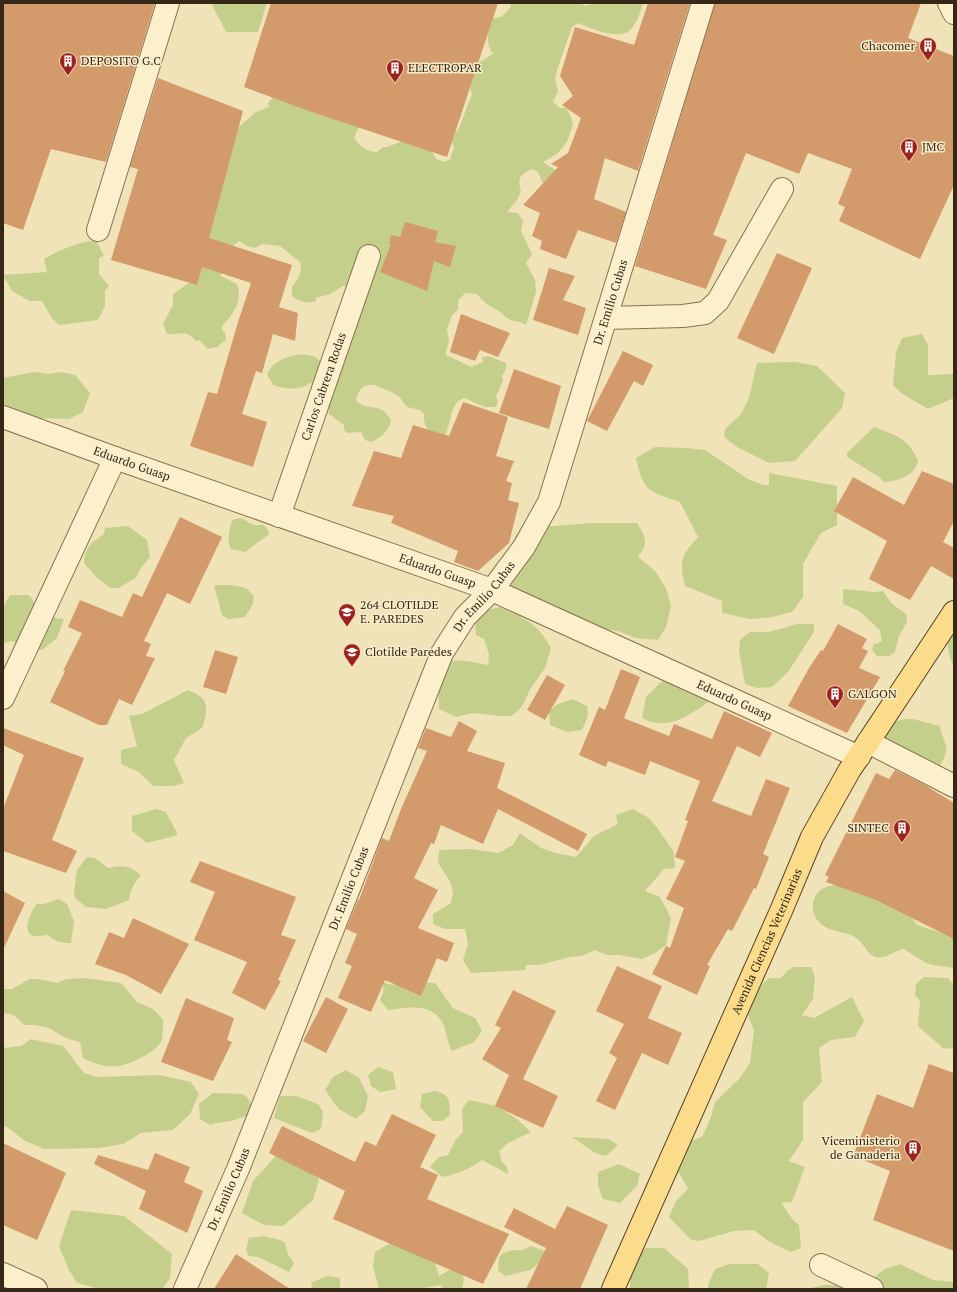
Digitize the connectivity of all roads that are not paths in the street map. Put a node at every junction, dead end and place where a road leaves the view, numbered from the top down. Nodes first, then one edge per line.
1 (168, 3) edge
2 (703, 3) edge
3 (948, 3) edge
4 (954, 13) edge
5 (782, 189) dead end
6 (98, 230) dead end
7 (369, 256) dead end
8 (606, 318) junction
9 (3, 416) edge
10 (115, 458) junction
11 (279, 516) junction
12 (492, 590) junction
13 (954, 612) edge
14 (3, 698) edge
15 (864, 750) junction
16 (953, 784) edge
17 (821, 1265) dead end
18 (3, 1274) edge
19 (36, 1289) edge
20 (185, 1289) edge
21 (613, 1289) edge
22 (872, 1289) edge

1 - 6 street
2 - 8 street, Dr. Emilio Cubas
3 - 4 street
5 - 8 street
7 - 11 street, Carlos Cabrera Rodas
8 - 12 street, Dr. Emilio Cubas
9 - 10 street, Eduardo Guasp
10 - 11 street, Eduardo Guasp
10 - 14 street
11 - 12 street, Eduardo Guasp
12 - 15 street, Eduardo Guasp
12 - 20 street, Dr. Emilio Cubas
13 - 15 main road, Avenida Ciencias Veterinarias
15 - 16 street, Eduardo Guasp
15 - 21 main road, Avenida Ciencias Veterinarias
17 - 22 street
18 - 19 street

